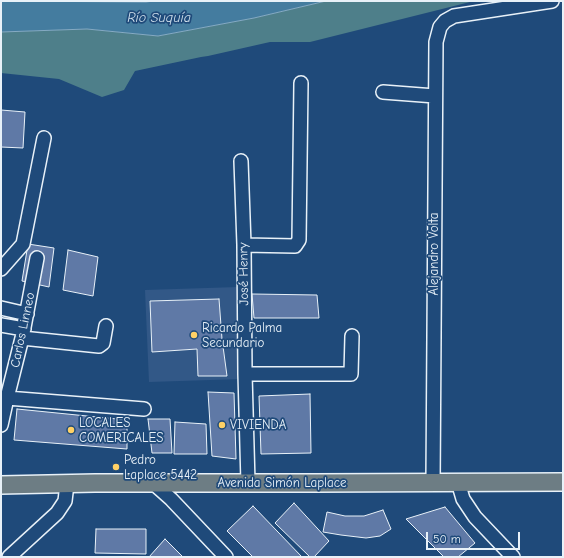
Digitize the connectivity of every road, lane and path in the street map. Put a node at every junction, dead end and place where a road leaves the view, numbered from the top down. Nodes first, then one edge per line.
1 (552, 1) edge
2 (301, 83) dead end
3 (383, 92) dead end
4 (435, 96) junction
5 (44, 138) dead end
6 (241, 161) dead end
7 (244, 245) junction
8 (37, 258) dead end
9 (1, 269) edge
10 (1, 308) edge
11 (27, 314) junction
12 (1, 325) edge
13 (106, 326) dead end
14 (23, 334) junction
15 (352, 336) dead end
16 (245, 374) junction
17 (7, 398) junction
18 (144, 409) dead end
19 (1, 425) edge
20 (433, 482) junction
21 (458, 482) junction
22 (563, 482) edge
23 (153, 483) junction
24 (248, 483) junction
25 (67, 484) junction
26 (1, 485) edge
27 (9, 557) edge
28 (226, 557) edge
29 (513, 557) edge

1 - 4 street, Alejandro Volta
2 - 7 street
3 - 4 street
4 - 20 street, Alejandro Volta
5 - 9 street
6 - 7 street, José Henry
7 - 16 street, José Henry
8 - 11 street, Carlos Linneo
10 - 11 street
11 - 14 street, Carlos Linneo
12 - 14 street
13 - 14 street
14 - 17 street, Carlos Linneo
15 - 16 street
16 - 24 street, José Henry
17 - 18 street
17 - 19 street, Carlos Linneo
20 - 21 main road, Avenida Simón Laplace
20 - 24 main road, Avenida Simón Laplace
21 - 22 main road, Avenida Simón Laplace
21 - 29 street
23 - 24 main road, Avenida Simón Laplace
23 - 25 main road, Avenida Simón Laplace
23 - 28 street
25 - 26 main road, Avenida Simón Laplace
25 - 27 street

